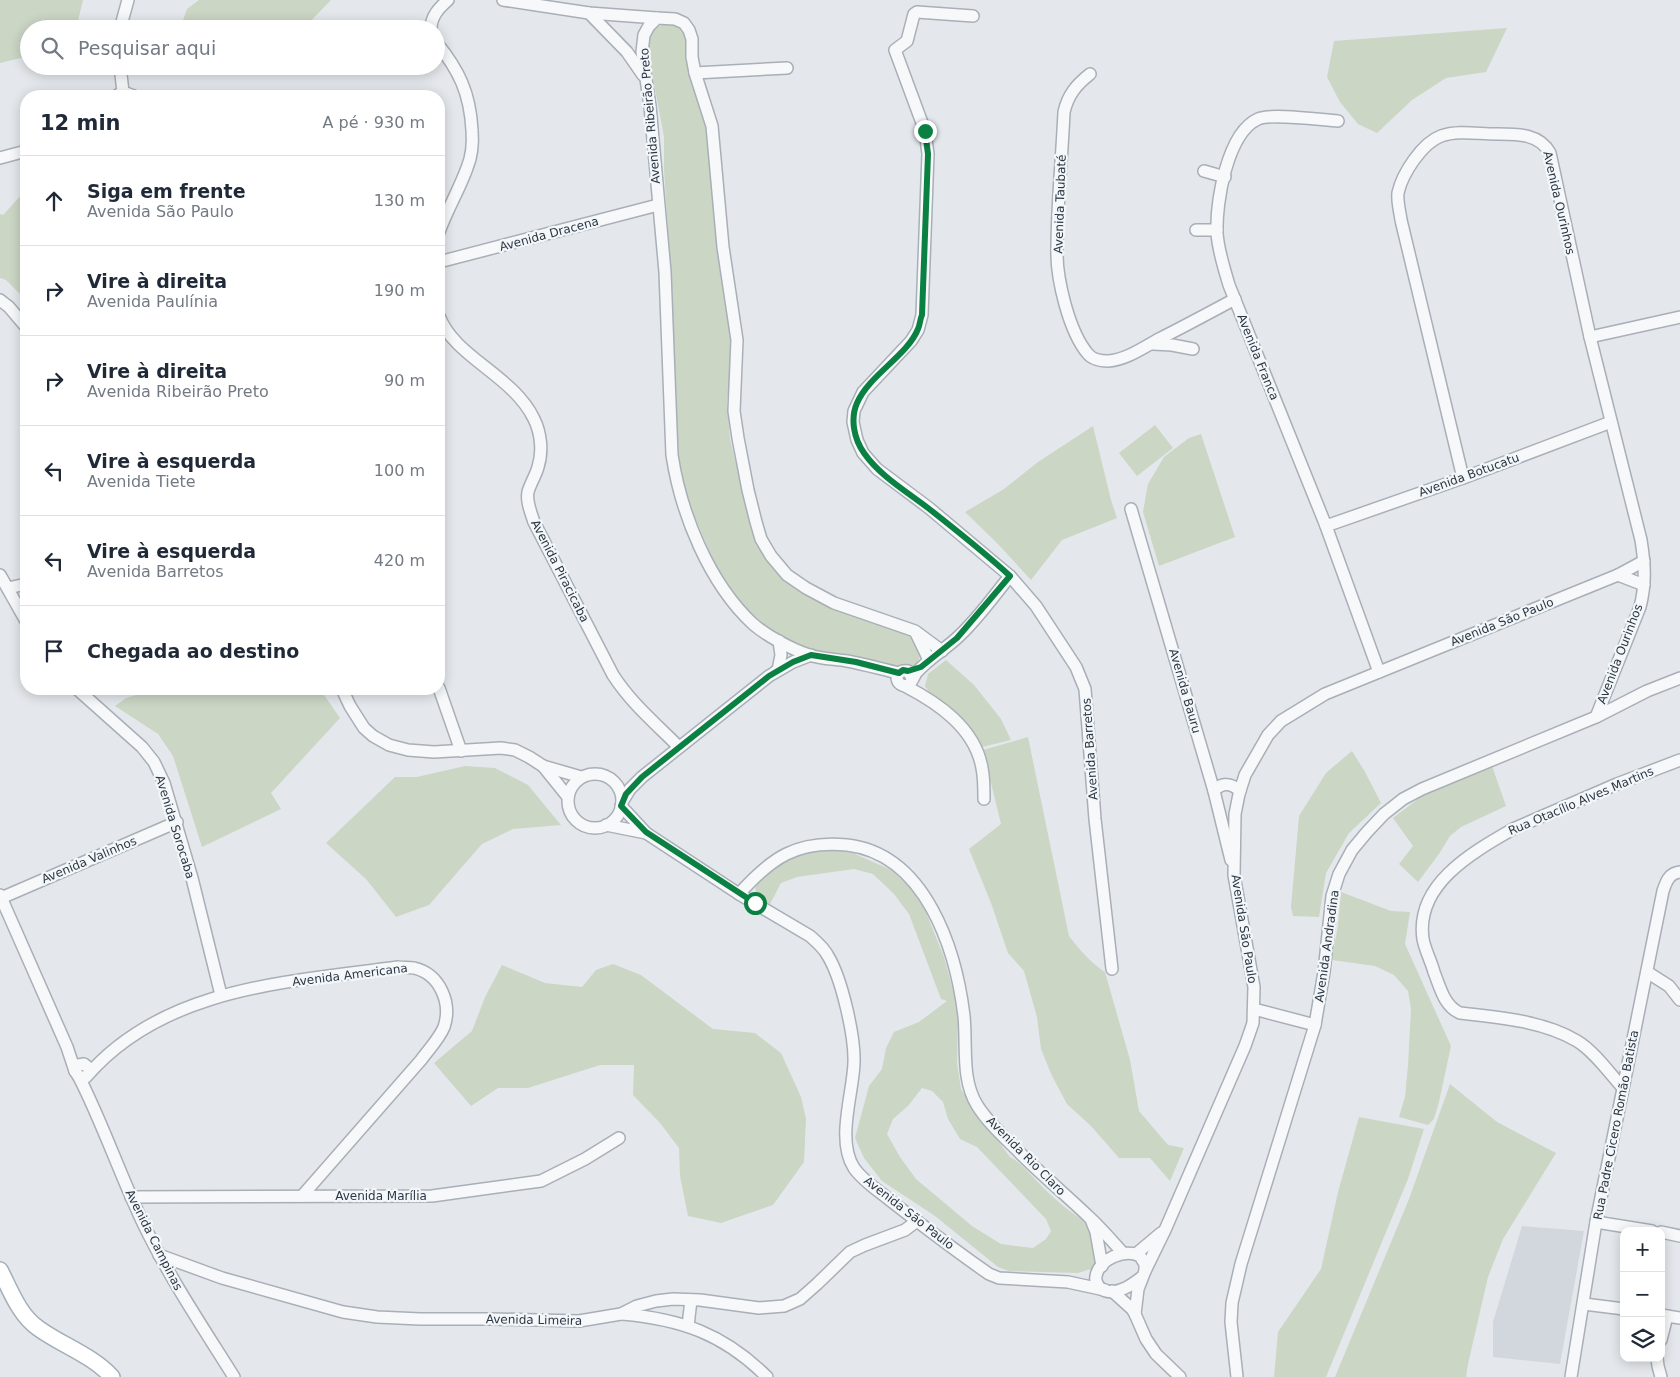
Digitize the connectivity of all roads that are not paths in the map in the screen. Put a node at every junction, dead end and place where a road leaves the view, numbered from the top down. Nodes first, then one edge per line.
1 (128, 0) edge
2 (448, 0) edge
3 (503, 0) edge
4 (589, 13) junction
5 (973, 16) dead end
6 (657, 18) junction
7 (122, 20) edge
8 (433, 20) edge
9 (445, 54) edge
10 (787, 68) dead end
11 (695, 73) junction
12 (1090, 74) dead end
13 (121, 75) edge
14 (646, 80) junction
15 (123, 90) edge
16 (1338, 121) dead end
17 (20, 152) edge
18 (0, 158) edge
19 (1204, 171) dead end
20 (1224, 177) junction
21 (658, 205) junction
22 (445, 218) edge
23 (1196, 230) dead end
24 (1217, 230) junction
25 (445, 260) edge
26 (1234, 299) junction
27 (0, 300) edge
28 (1680, 317) edge
29 (20, 320) edge
30 (445, 327) edge
31 (1590, 337) junction
32 (1150, 344) junction
33 (1193, 349) dead end
34 (1611, 422) junction
35 (1463, 478) junction
36 (1131, 508) dead end
37 (1326, 526) junction
38 (1644, 561) junction
39 (0, 575) edge
40 (1010, 576) junction
41 (1618, 576) junction
42 (20, 585) edge
43 (1644, 586) junction
44 (8, 588) junction
45 (20, 610) edge
46 (915, 631) junction
47 (779, 641) junction
48 (942, 651) junction
49 (811, 655) junction
50 (925, 664) junction
51 (1379, 672) junction
52 (769, 676) junction
53 (906, 678) junction
54 (1680, 678) edge
55 (84, 695) edge
56 (345, 695) edge
57 (441, 695) edge
58 (1596, 717) junction
59 (679, 746) junction
60 (461, 751) junction
61 (1680, 760) edge
62 (543, 766) junction
63 (581, 777) junction
64 (642, 777) junction
65 (615, 782) junction
66 (1239, 795) junction
67 (1215, 796) junction
68 (568, 797) junction
69 (984, 799) dead end
70 (621, 804) junction
71 (177, 822) junction
72 (606, 826) junction
73 (646, 832) junction
74 (1675, 874) edge
75 (1234, 875) junction
76 (739, 894) junction
77 (0, 897) edge
78 (1112, 969) dead end
79 (1647, 972) junction
80 (221, 995) junction
81 (1680, 1000) edge
82 (1254, 1009) junction
83 (1315, 1025) junction
84 (83, 1071) junction
85 (1623, 1088) junction
86 (619, 1138) dead end
87 (302, 1196) junction
88 (131, 1197) junction
89 (1091, 1218) junction
90 (917, 1221) junction
91 (1596, 1222) junction
92 (1627, 1227) edge
93 (1165, 1230) junction
94 (1665, 1233) edge
95 (1680, 1236) edge
96 (1123, 1253) junction
97 (1136, 1254) junction
98 (159, 1255) junction
99 (0, 1270) edge
100 (1099, 1270) junction
101 (1143, 1274) junction
102 (1068, 1282) junction
103 (1109, 1291) junction
104 (691, 1300) junction
105 (1584, 1304) junction
106 (1620, 1309) edge
107 (621, 1314) junction
108 (1136, 1314) junction
109 (1665, 1315) edge
110 (1680, 1318) edge
111 (688, 1326) junction
112 (1658, 1362) edge
113 (112, 1377) edge
114 (234, 1377) edge
115 (767, 1377) edge
116 (1180, 1377) edge
117 (1238, 1377) edge
118 (1571, 1377) edge
119 (1661, 1377) edge

1 - 7 street
2 - 8 street
3 - 4 street
4 - 6 street
4 - 14 street
5 - 40 street, Avenida Barretos
6 - 11 street
6 - 14 street, Avenida Ribeirão Preto
9 - 22 street
10 - 11 street
11 - 46 street
12 - 32 street, Avenida Taubaté
13 - 15 street
14 - 21 street, Avenida Ribeirão Preto
16 - 20 street, Avenida Franca
17 - 18 street
19 - 20 street
20 - 24 street, Avenida Franca
21 - 25 street, Avenida Dracena
21 - 47 street, Avenida Ribeirão Preto
23 - 24 street
24 - 26 street, Avenida Franca
26 - 32 street, Avenida Taubaté
26 - 37 street, Avenida Franca
27 - 29 street
28 - 31 street
30 - 59 street, Avenida Piracicaba
31 - 34 street, Avenida Ourinhos
31 - 35 street, Avenida Ourinhos
32 - 33 street
34 - 35 street, Avenida Botucatu
34 - 38 street, Avenida Ourinhos
35 - 37 street, Avenida Botucatu
36 - 67 street, Avenida Bauru
37 - 51 street, Avenida Franca
38 - 41 street, Avenida São Paulo
38 - 43 street, Avenida Ourinhos
39 - 44 street
40 - 48 street
40 - 78 street, Avenida Barretos
41 - 43 street
41 - 51 street, Avenida São Paulo
42 - 44 street
43 - 58 street, Avenida Ourinhos
44 - 45 street
46 - 48 street
46 - 50 street
47 - 49 street, Avenida Ribeirão Preto
47 - 52 street
48 - 50 street
49 - 52 street
49 - 53 street, Avenida Ribeirão Preto
50 - 53 street
51 - 66 street, Avenida São Paulo
52 - 59 street
53 - 69 street, Avenida Ribeirão Preto
54 - 58 street, Avenida Andradina
55 - 71 street, Avenida Sorocaba
56 - 60 street
57 - 60 street
58 - 83 street, Avenida Andradina
59 - 64 street
60 - 62 street
61 - 85 street, Rua Otacílio Alves Martins
62 - 63 street
62 - 68 street
63 - 65 street
63 - 68 street
64 - 65 street
64 - 70 street
65 - 70 street
66 - 67 street
66 - 67 street
66 - 75 street, Avenida São Paulo
67 - 75 street, Avenida Bauru
68 - 72 street
70 - 72 street
70 - 73 street, Avenida São Paulo
71 - 77 street, Avenida Valinhos
71 - 80 street, Avenida Sorocaba
72 - 73 street, Avenida São Paulo
73 - 76 street, Avenida São Paulo
74 - 79 street, Rua Padre Cicero Romão Batista
75 - 82 street, Avenida São Paulo
76 - 89 street, Avenida Rio Claro
76 - 90 street, Avenida São Paulo
77 - 84 street
79 - 81 street
79 - 85 street, Rua Padre Cicero Romão Batista
80 - 84 street, Avenida Americana
80 - 87 street, Avenida Americana
82 - 83 street
82 - 93 street, Avenida São Paulo
83 - 117 street, Avenida Andradina
84 - 88 street, Avenida Campinas
85 - 91 street, Rua Padre Cicero Romão Batista
86 - 87 street, Avenida Marília
87 - 88 street, Avenida Marília
88 - 98 street, Avenida Campinas
89 - 96 street, Avenida Rio Claro
89 - 100 street
90 - 102 street, Avenida São Paulo
90 - 104 street, Avenida Limeira
91 - 92 street
91 - 105 street, Rua Padre Cicero Romão Batista
93 - 97 street, Avenida São Paulo
93 - 101 street, Avenida São Paulo
94 - 95 street
96 - 97 street
96 - 100 street
97 - 101 street
98 - 107 street, Avenida Limeira
98 - 114 street, Avenida Campinas
99 - 113 main road
100 - 102 street, Avenida São Paulo
100 - 103 street
101 - 103 street
101 - 108 street
102 - 103 street, Avenida São Paulo
103 - 108 street
104 - 107 street, Avenida Limeira
104 - 111 street
105 - 106 street
105 - 118 street, Rua Padre Cicero Romão Batista
107 - 111 street
108 - 116 street
109 - 110 street
111 - 115 street
112 - 119 street

